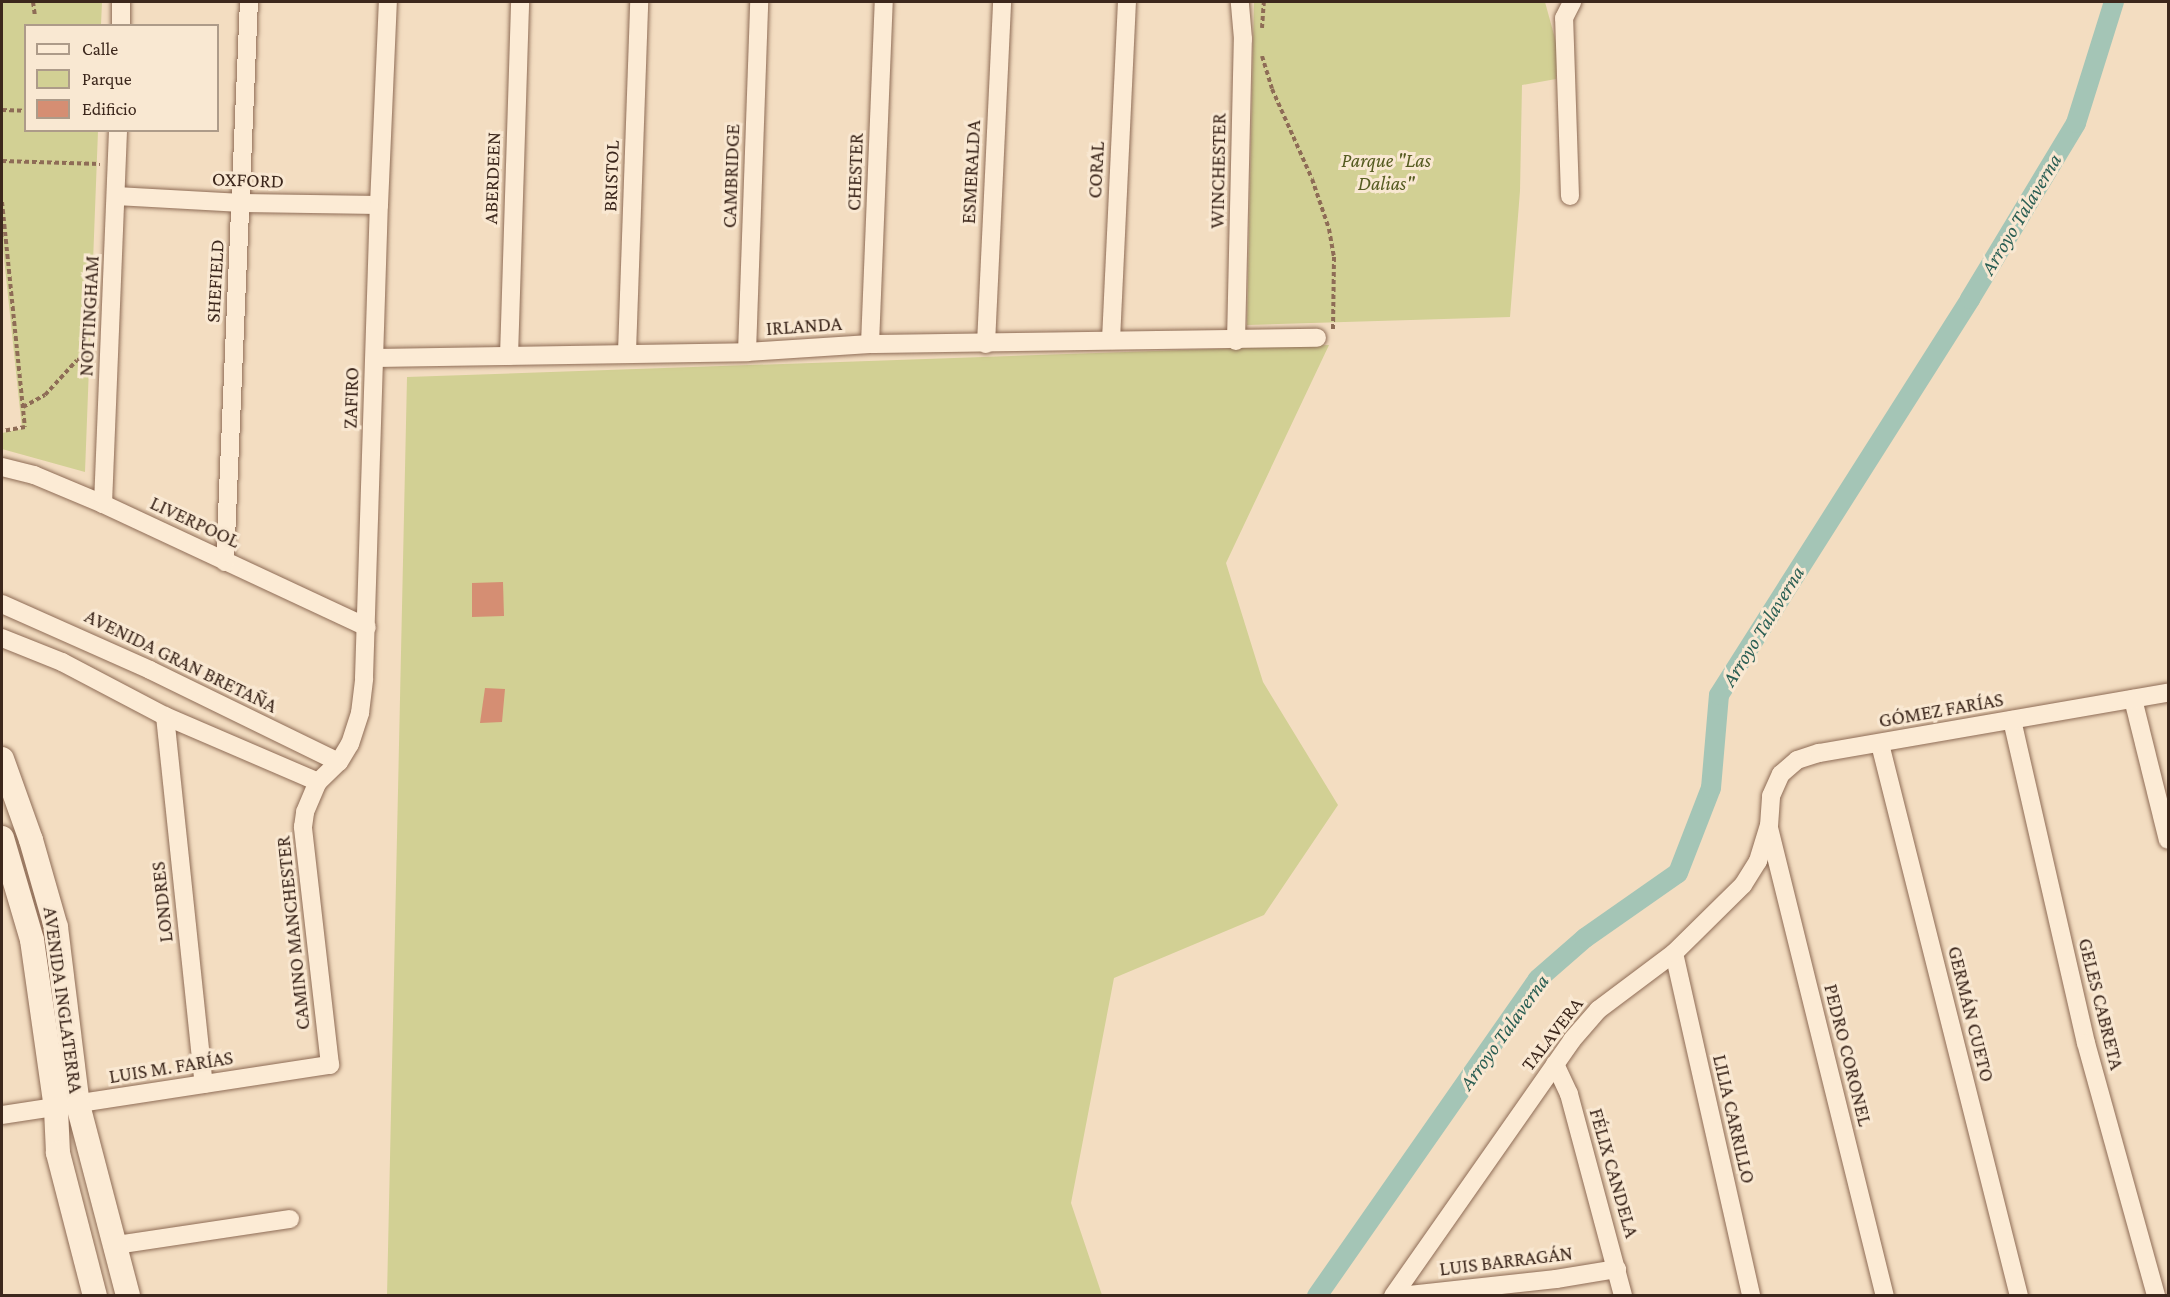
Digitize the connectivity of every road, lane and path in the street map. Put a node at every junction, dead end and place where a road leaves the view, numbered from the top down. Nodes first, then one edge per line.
1 (33, 2) edge
2 (122, 2) edge
3 (249, 2) edge
4 (388, 2) edge
5 (520, 2) edge
6 (639, 2) edge
7 (759, 2) edge
8 (884, 2) edge
9 (1002, 2) edge
10 (1127, 2) edge
11 (1240, 2) edge
12 (1264, 2) edge
13 (1572, 2) edge
14 (1560, 10) edge
15 (35, 16) dead end
16 (121, 24) edge
17 (1262, 32) dead end
18 (1261, 53) dead end
19 (2, 110) edge
20 (24, 111) edge
21 (118, 132) edge
22 (104, 153) dead end
23 (2, 160) edge
24 (117, 196) junction
25 (1570, 196) dead end
26 (2, 202) edge
27 (242, 203) junction
28 (379, 205) junction
29 (1317, 338) joint
30 (1111, 340) junction
31 (1236, 341) junction
32 (870, 344) junction
33 (986, 344) junction
34 (627, 352) junction
35 (747, 352) junction
36 (509, 356) junction
37 (375, 358) junction
38 (97, 365) dead end
39 (23, 407) junction
40 (2, 431) edge
41 (2, 467) edge
42 (103, 504) junction
43 (225, 562) junction
44 (2, 604) edge
45 (367, 627) junction
46 (2, 638) edge
47 (2169, 693) edge
48 (2133, 699) junction
49 (165, 716) junction
50 (2012, 720) junction
51 (1880, 744) junction
52 (2, 759) edge
53 (339, 762) junction
54 (318, 782) junction
55 (1769, 826) junction
56 (2, 838) edge
57 (2169, 840) edge
58 (1674, 953) junction
59 (328, 1047) joint
60 (1555, 1064) junction
61 (204, 1084) junction
62 (67, 1107) junction
63 (2, 1115) edge
64 (290, 1219) dead end
65 (116, 1245) junction
66 (1617, 1269) junction
67 (95, 1296) edge
68 (128, 1296) edge
69 (1393, 1296) edge
70 (1400, 1296) edge
71 (1623, 1296) edge
72 (1751, 1296) edge
73 (1885, 1296) edge
74 (2019, 1296) edge
75 (2156, 1296) edge

1 - 15 path
2 - 16 street
3 - 27 street, SHEFIELD
4 - 28 street, ZAFIRO
5 - 36 street, ABERDEEN
6 - 34 street, BRISTOL
7 - 35 street, CAMBRIDGE
8 - 32 street, CHESTER
9 - 33 street, ESMERALDA
10 - 30 street, CORAL
11 - 31 street, WINCHESTER
12 - 17 path
13 - 14 street
14 - 25 street
18 - 29 path
19 - 20 path
21 - 24 street, NOTTINGHAM
22 - 23 path
24 - 27 street, OXFORD
24 - 42 street, NOTTINGHAM
26 - 39 path
27 - 28 street, OXFORD
27 - 43 street, SHEFIELD
28 - 37 street, ZAFIRO
29 - 31 street, IRLANDA
30 - 31 street, IRLANDA
30 - 33 street, IRLANDA
32 - 33 street, IRLANDA
32 - 35 street, IRLANDA
34 - 35 street, IRLANDA
34 - 36 street, IRLANDA
36 - 37 street, IRLANDA
37 - 45 street, ZAFIRO
38 - 39 path
39 - 40 path
41 - 42 street, LIVERPOOL
42 - 43 street, LIVERPOOL
43 - 45 street, LIVERPOOL
44 - 53 street, AVENIDA GRAN BRETAÑA
45 - 53 street, ZAFIRO
46 - 49 street
47 - 48 street, GÓMEZ FARÍAS
48 - 50 street, GÓMEZ FARÍAS
48 - 57 street
49 - 54 street
49 - 61 street, LONDRES
50 - 51 street, GÓMEZ FARÍAS
50 - 75 street, GELES CABRETA
51 - 55 street, GÓMEZ FARÍAS
51 - 74 street, GERMÁN CUETO
52 - 62 street, AVENIDA INGLATERRA
53 - 54 street, ZAFIRO
54 - 59 street, CAMINO MANCHESTER
55 - 58 street, TALAVERA
55 - 73 street, PEDRO CORONEL
56 - 62 street, AVENIDA INGLATERRA
58 - 60 street, TALAVERA
58 - 72 street, LILIA CARRILLO
59 - 61 street, LUIS M. FARÍAS
60 - 66 street, FÉLIX CANDELA
60 - 69 street, TALAVERA
61 - 62 street, LUIS M. FARÍAS
62 - 63 street, LUIS M. FARÍAS
62 - 65 street
62 - 67 street
64 - 65 street
65 - 68 street
66 - 70 street, LUIS BARRAGÁN
66 - 71 street, FÉLIX CANDELA

